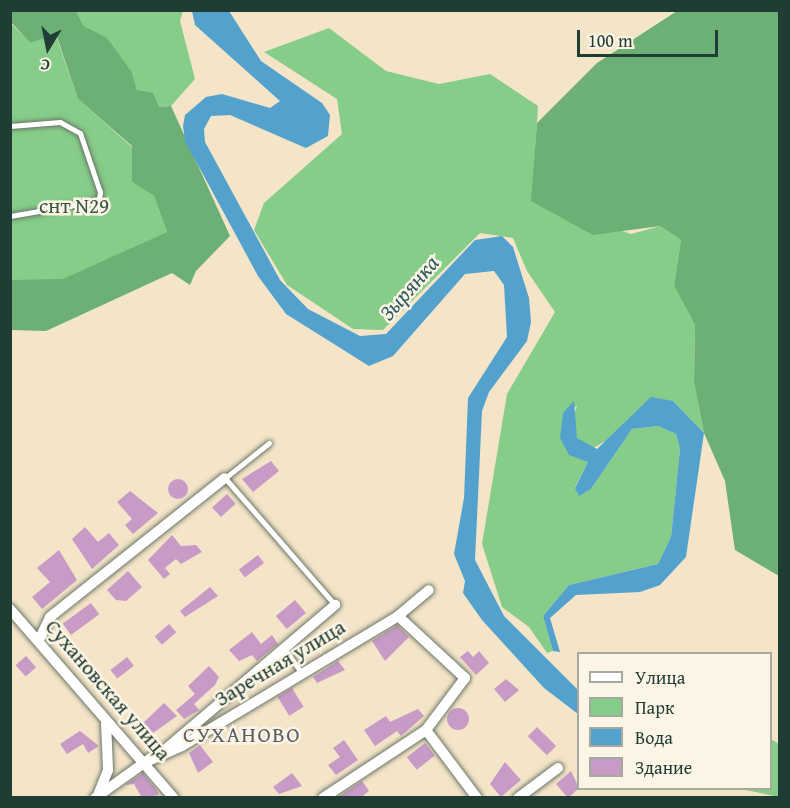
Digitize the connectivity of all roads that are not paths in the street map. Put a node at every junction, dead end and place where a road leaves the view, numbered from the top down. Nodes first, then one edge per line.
1 (10, 126) edge
2 (10, 216) edge
3 (269, 443) dead end
4 (225, 478) junction
5 (429, 590) dead end
6 (335, 605) joint
7 (10, 609) edge
8 (398, 616) junction
9 (39, 640) junction
10 (284, 648) junction
11 (300, 671) junction
12 (106, 722) junction
13 (426, 730) junction
14 (146, 762) junction
15 (558, 768) dead end
16 (96, 796) edge
17 (174, 798) edge
18 (323, 798) edge
19 (477, 798) edge
20 (518, 798) edge

1 - 2 lane
3 - 4 lane
4 - 6 lane
4 - 9 street
5 - 8 street, Заречная улица
6 - 10 street, Заречная улица
7 - 9 street, Сухановская улица
8 - 11 street, Заречная улица
8 - 13 street
9 - 12 street, Сухановская улица
10 - 11 lane
10 - 14 street, Заречная улица
11 - 14 street, Заречная улица
12 - 14 street, Сухановская улица
12 - 16 street
13 - 18 street
13 - 19 street
14 - 16 street, Заречная улица
14 - 17 street, Сухановская улица
15 - 20 street

